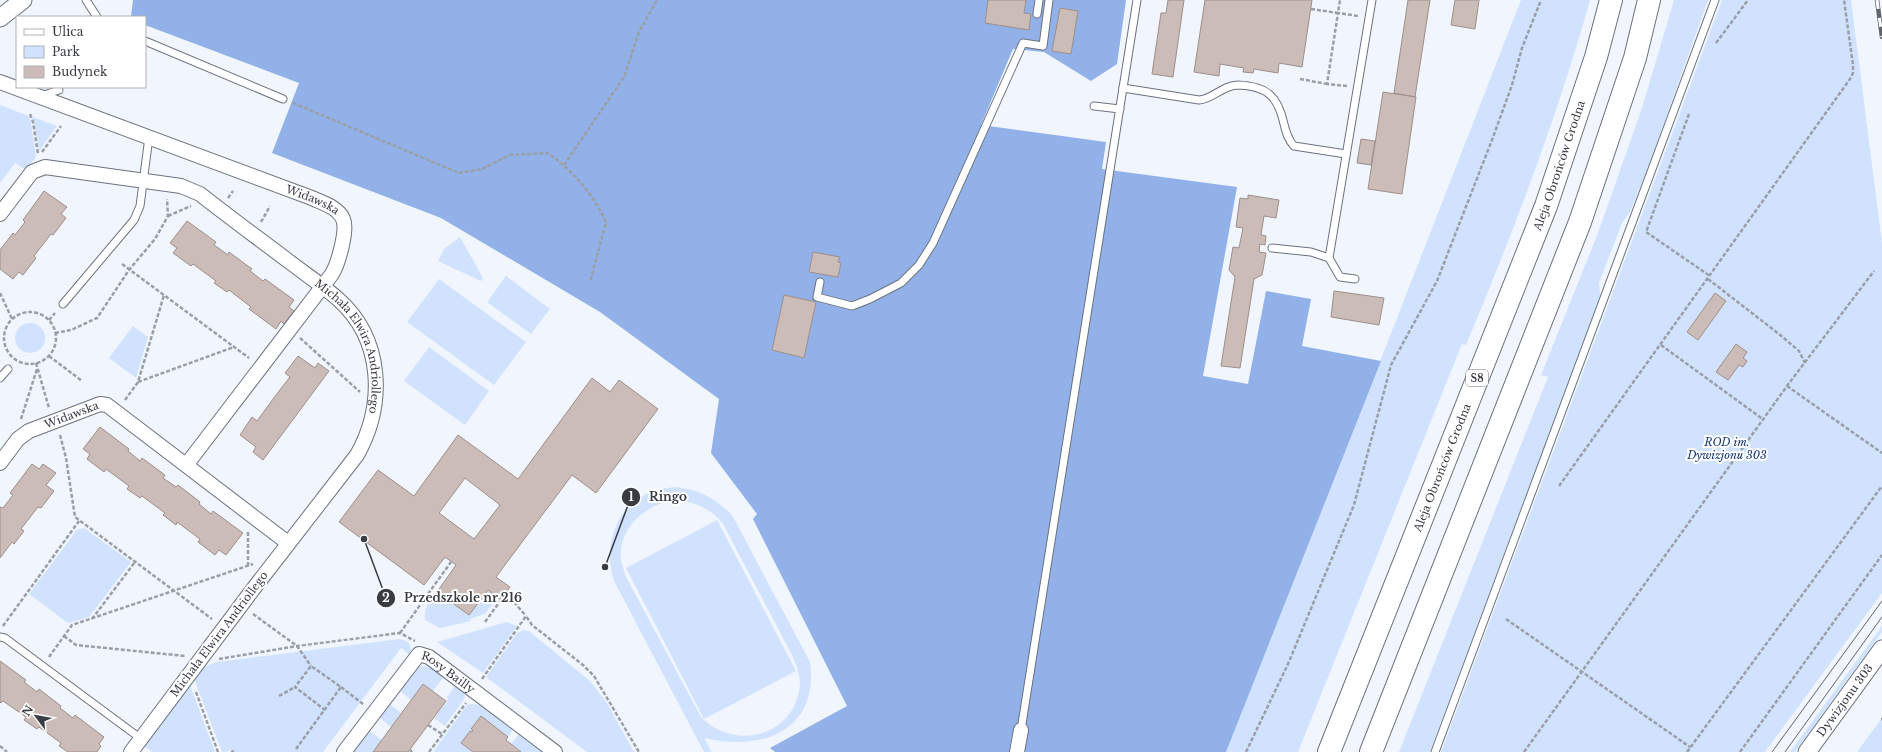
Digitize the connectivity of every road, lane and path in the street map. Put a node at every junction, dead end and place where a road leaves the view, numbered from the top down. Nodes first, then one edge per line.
1 (23, 0) edge
2 (86, 0) edge
3 (657, 0) edge
4 (1039, 0) edge
5 (1049, 0) edge
6 (1137, 0) edge
7 (1340, 0) edge
8 (1372, 0) edge
9 (1541, 0) edge
10 (1611, 0) edge
11 (1649, 0) edge
12 (1715, 0) edge
13 (1748, 0) edge
14 (1844, 0) edge
15 (1311, 9) dead end
16 (1338, 13) junction
17 (1037, 14) dead end
18 (96, 16) edge
19 (1369, 17) junction
20 (0, 18) edge
21 (146, 41) edge
22 (1716, 43) dead end
23 (1300, 79) dead end
24 (0, 82) edge
25 (1327, 84) junction
26 (16, 87) edge
27 (18, 88) edge
28 (1123, 88) junction
29 (1357, 88) junction
30 (59, 90) dead end
31 (41, 96) junction
32 (283, 99) dead end
33 (292, 103) dead end
34 (1094, 106) dead end
35 (1120, 109) junction
36 (30, 114) dead end
37 (1689, 114) dead end
38 (61, 126) dead end
39 (149, 137) junction
40 (1346, 154) junction
41 (564, 165) junction
42 (143, 180) junction
43 (167, 184) junction
44 (207, 199) junction
45 (0, 214) edge
46 (168, 216) junction
47 (1272, 248) dead end
48 (1329, 258) junction
49 (122, 264) dead end
50 (129, 270) junction
51 (1874, 271) dead end
52 (1709, 278) junction
53 (1355, 279) dead end
54 (590, 282) dead end
55 (820, 282) dead end
56 (323, 287) junction
57 (0, 293) edge
58 (164, 295) junction
59 (64, 304) dead end
60 (12, 319) junction
61 (289, 328) junction
62 (56, 333) junction
63 (5, 344) junction
64 (1661, 345) junction
65 (0, 346) edge
66 (234, 348) junction
67 (243, 354) dead end
68 (49, 356) junction
69 (36, 363) junction
70 (1805, 363) junction
71 (8, 369) dead end
72 (37, 369) junction
73 (0, 378) edge
74 (82, 381) dead end
75 (138, 382) junction
76 (1787, 386) junction
77 (375, 403) junction
78 (116, 411) junction
79 (1764, 420) junction
80 (55, 422) junction
81 (18, 439) junction
82 (1882, 453) edge
83 (0, 463) edge
84 (187, 464) junction
85 (1559, 486) dead end
86 (1882, 486) edge
87 (248, 512) junction
88 (79, 521) junction
89 (288, 543) junction
90 (1882, 555) edge
91 (135, 562) junction
92 (273, 562) junction
93 (451, 562) dead end
94 (248, 566) junction
95 (254, 588) junction
96 (174, 590) junction
97 (241, 605) junction
98 (526, 616) junction
99 (92, 619) junction
100 (1506, 619) dead end
101 (484, 622) dead end
102 (224, 627) junction
103 (0, 630) edge
104 (400, 634) junction
105 (64, 636) junction
106 (0, 637) edge
107 (297, 646) junction
108 (1882, 649) edge
109 (419, 654) junction
110 (201, 658) junction
111 (43, 666) junction
112 (311, 666) junction
113 (1582, 671) junction
114 (189, 674) junction
115 (295, 687) junction
116 (341, 687) junction
117 (473, 691) junction
118 (279, 696) dead end
119 (325, 710) junction
120 (374, 712) junction
121 (428, 724) dead end
122 (1021, 730) joint
123 (442, 734) junction
124 (140, 738) junction
125 (0, 746) edge
126 (1690, 747) junction
127 (296, 750) dead end
128 (7, 752) edge
129 (131, 752) edge
130 (218, 752) edge
131 (344, 752) edge
132 (429, 752) edge
133 (555, 752) edge
134 (640, 752) edge
135 (1017, 752) edge
136 (1246, 752) edge
137 (1329, 752) edge
138 (1371, 752) edge
139 (1435, 752) edge
140 (1524, 752) edge
141 (1687, 752) edge
142 (1740, 752) edge
143 (1807, 752) edge

1 - 20 street
2 - 18 lane
3 - 41 path
4 - 17 lane
5 - 55 lane
6 - 28 lane
7 - 16 path
8 - 19 lane
9 - 136 path
10 - 137 highway, Aleja Obrońców Grodna / S8
11 - 138 highway
12 - 139 lane
13 - 22 path
14 - 52 path
15 - 16 path
16 - 19 path
16 - 25 path
19 - 29 lane
21 - 32 lane
23 - 25 path
24 - 26 street, Widawska
25 - 29 path
27 - 31 street, Widawska
28 - 35 lane
28 - 40 lane
29 - 40 lane
30 - 31 lane
31 - 39 street, Widawska
33 - 41 path
34 - 35 lane
35 - 122 lane
36 - 38 path
37 - 52 path
39 - 42 lane
39 - 56 street, Widawska
40 - 48 lane
41 - 54 path
42 - 43 street, Michała Elwira Andriollego
42 - 45 street, Michała Elwira Andriollego
42 - 59 lane
43 - 44 street, Michała Elwira Andriollego
43 - 46 path
44 - 46 path
44 - 56 street, Michała Elwira Andriollego
46 - 50 path
47 - 48 lane
48 - 53 lane
49 - 50 path
50 - 58 path
50 - 62 path
51 - 70 path
52 - 64 path
52 - 70 path
56 - 61 street, Widawska
56 - 77 street, Michała Elwira Andriollego
57 - 60 path
58 - 66 path
58 - 75 path
60 - 62 path
60 - 63 path
61 - 77 path
61 - 84 street, Widawska
62 - 68 path
63 - 65 path
63 - 69 path
64 - 79 path
64 - 85 path
66 - 67 path
66 - 75 path
68 - 69 path
68 - 74 path
69 - 72 path
70 - 76 path
71 - 73 lane
72 - 80 path
72 - 81 path
75 - 78 path
76 - 79 path
76 - 82 path
77 - 89 street, Michała Elwira Andriollego
78 - 80 street, Widawska
78 - 84 street, Widawska
79 - 113 path
80 - 81 street, Widawska
80 - 88 path
81 - 83 street, Widawska
84 - 87 street, Widawska
86 - 126 path
87 - 89 street, Widawska
87 - 94 path
88 - 91 path
88 - 103 path
89 - 92 street, Michała Elwira Andriollego
90 - 142 path
91 - 96 path
91 - 99 path
92 - 94 path
92 - 95 street, Michała Elwira Andriollego
93 - 104 path
94 - 95 path
94 - 96 path
95 - 97 street, Michała Elwira Andriollego
96 - 99 path
96 - 102 path
97 - 102 street, Michała Elwira Andriollego
97 - 107 path
98 - 101 path
98 - 117 path
98 - 134 path
99 - 105 path
100 - 113 path
102 - 110 street, Michała Elwira Andriollego
104 - 107 path
104 - 109 path
105 - 110 path
105 - 111 path
106 - 111 lane
107 - 110 path
107 - 112 path
108 - 143 street, Dywizjonu 303
109 - 117 street, Rosy Bailly
109 - 120 street, Rosy Bailly
110 - 114 street, Michała Elwira Andriollego
111 - 124 lane
112 - 115 path
112 - 116 path
113 - 126 path
113 - 140 path
114 - 124 street, Michała Elwira Andriollego
114 - 130 path
115 - 118 path
115 - 119 path
116 - 119 path
116 - 120 path
117 - 123 path
117 - 133 street, Rosy Bailly
119 - 127 path
120 - 131 street, Rosy Bailly
121 - 123 path
122 - 135 street
123 - 132 path
124 - 129 street, Michała Elwira Andriollego
125 - 128 path
126 - 141 path

